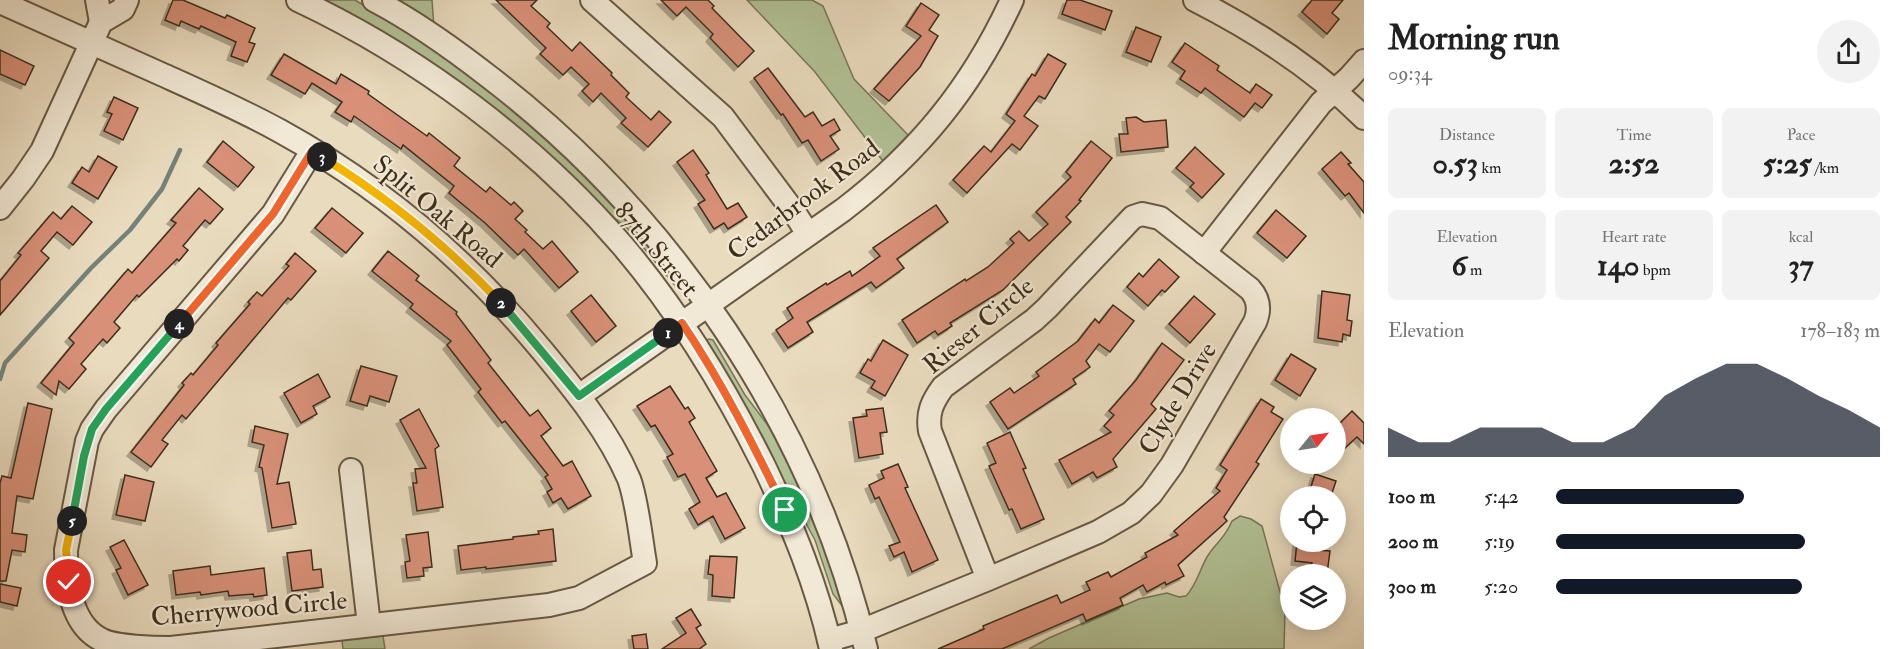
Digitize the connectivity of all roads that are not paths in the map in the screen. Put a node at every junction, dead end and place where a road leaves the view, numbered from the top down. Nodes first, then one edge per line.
1 (127, 0) edge
2 (298, 0) edge
3 (374, 0) edge
4 (592, 0) edge
5 (1012, 0) edge
6 (1196, 0) edge
7 (0, 2) edge
8 (99, 11) edge
9 (92, 43) junction
10 (1364, 61) edge
11 (1335, 91) junction
12 (1364, 118) edge
13 (312, 151) junction
14 (0, 208) edge
15 (808, 234) junction
16 (1204, 253) junction
17 (709, 304) junction
18 (682, 323) junction
19 (579, 396) junction
20 (351, 470) dead end
21 (988, 579) junction
22 (513, 609) joint
23 (369, 626) junction
24 (864, 640) edge
25 (830, 645) edge

1 - 8 street
2 - 18 street, 87th Street
3 - 17 street, 87th Street
4 - 15 street
5 - 15 street, Cedarbrook Road
6 - 11 street
7 - 9 street, Split Oak Road
8 - 9 street
9 - 13 street, Split Oak Road
9 - 14 street
10 - 11 street
11 - 12 street
11 - 16 street
13 - 19 street, Split Oak Road
13 - 23 street, Cherrywood Circle
15 - 17 street, Cedarbrook Road
16 - 21 street, Clyde Drive
16 - 21 street, Rieser Circle
17 - 18 street, Cedarbrook Road
17 - 24 street, 87th Street
18 - 19 street, Cedarbrook Road
18 - 25 street, 87th Street
19 - 22 street, Split Oak Road
20 - 23 street
21 - 24 street, Clyde Drive
22 - 23 street, Cherrywood Circle
24 - 25 street, Clyde Drive

